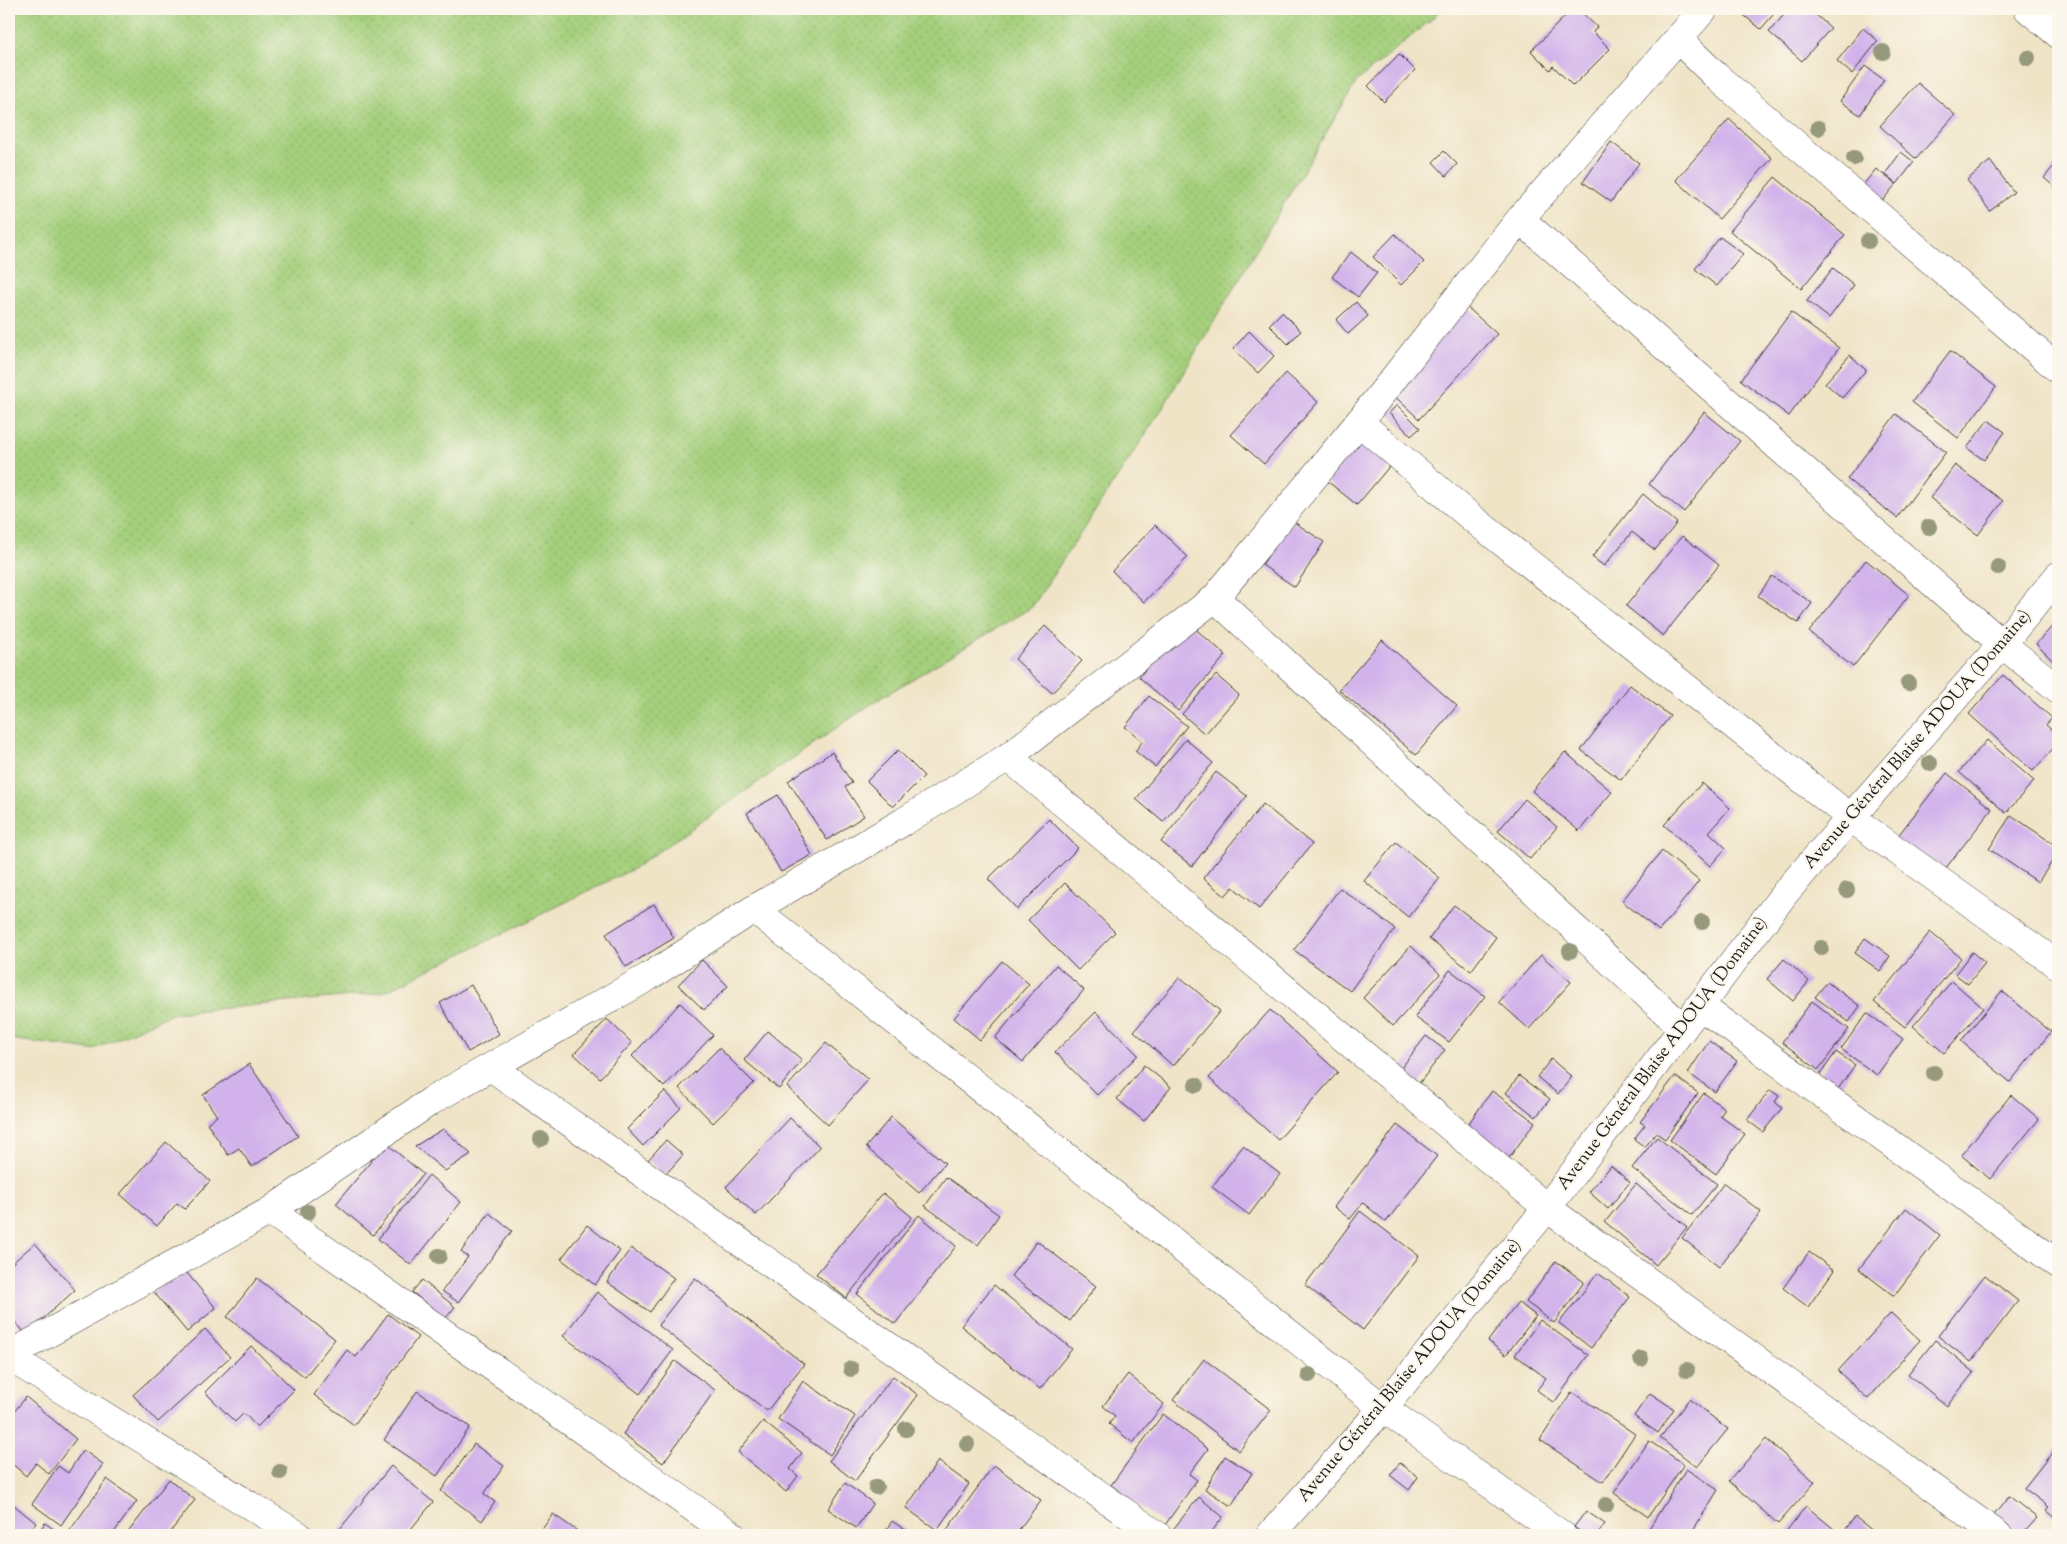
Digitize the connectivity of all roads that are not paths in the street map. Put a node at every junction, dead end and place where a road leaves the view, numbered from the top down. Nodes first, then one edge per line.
1 (1704, 9) edge
2 (2028, 9) edge
3 (2058, 34) edge
4 (1679, 40) junction
5 (1520, 219) junction
6 (2058, 369) edge
7 (1359, 422) junction
8 (2058, 576) edge
9 (1215, 598) junction
10 (2002, 644) junction
11 (2058, 690) edge
12 (1008, 757) junction
13 (1851, 818) junction
14 (754, 909) junction
15 (2058, 965) edge
16 (1700, 1006) junction
17 (1683, 1028) junction
18 (491, 1067) junction
19 (1547, 1208) junction
20 (270, 1210) junction
21 (2058, 1264) edge
22 (9, 1356) edge
23 (1383, 1408) junction
24 (298, 1535) edge
25 (732, 1535) edge
26 (1157, 1535) edge
27 (1270, 1535) edge
28 (1562, 1535) edge
29 (1998, 1535) edge

1 - 4 street
2 - 3 street
4 - 5 street
4 - 6 street
5 - 7 street
5 - 10 street
7 - 9 street
7 - 13 street
8 - 10 street, Avenue Général Blaise ADOUA (Domaine)
9 - 12 street
9 - 17 street
10 - 11 street
10 - 13 street, Avenue Général Blaise ADOUA (Domaine)
12 - 14 street
12 - 19 street
13 - 15 street
13 - 16 street, Avenue Général Blaise ADOUA (Domaine)
14 - 18 street
14 - 23 street
16 - 17 street, Avenue Général Blaise ADOUA (Domaine)
16 - 21 street
17 - 19 street, Avenue Général Blaise ADOUA (Domaine)
18 - 20 street
18 - 26 street
19 - 23 street, Avenue Général Blaise ADOUA (Domaine)
19 - 29 street
20 - 22 street
20 - 25 street
22 - 24 street
23 - 27 street, Avenue Général Blaise ADOUA (Domaine)
23 - 28 street

